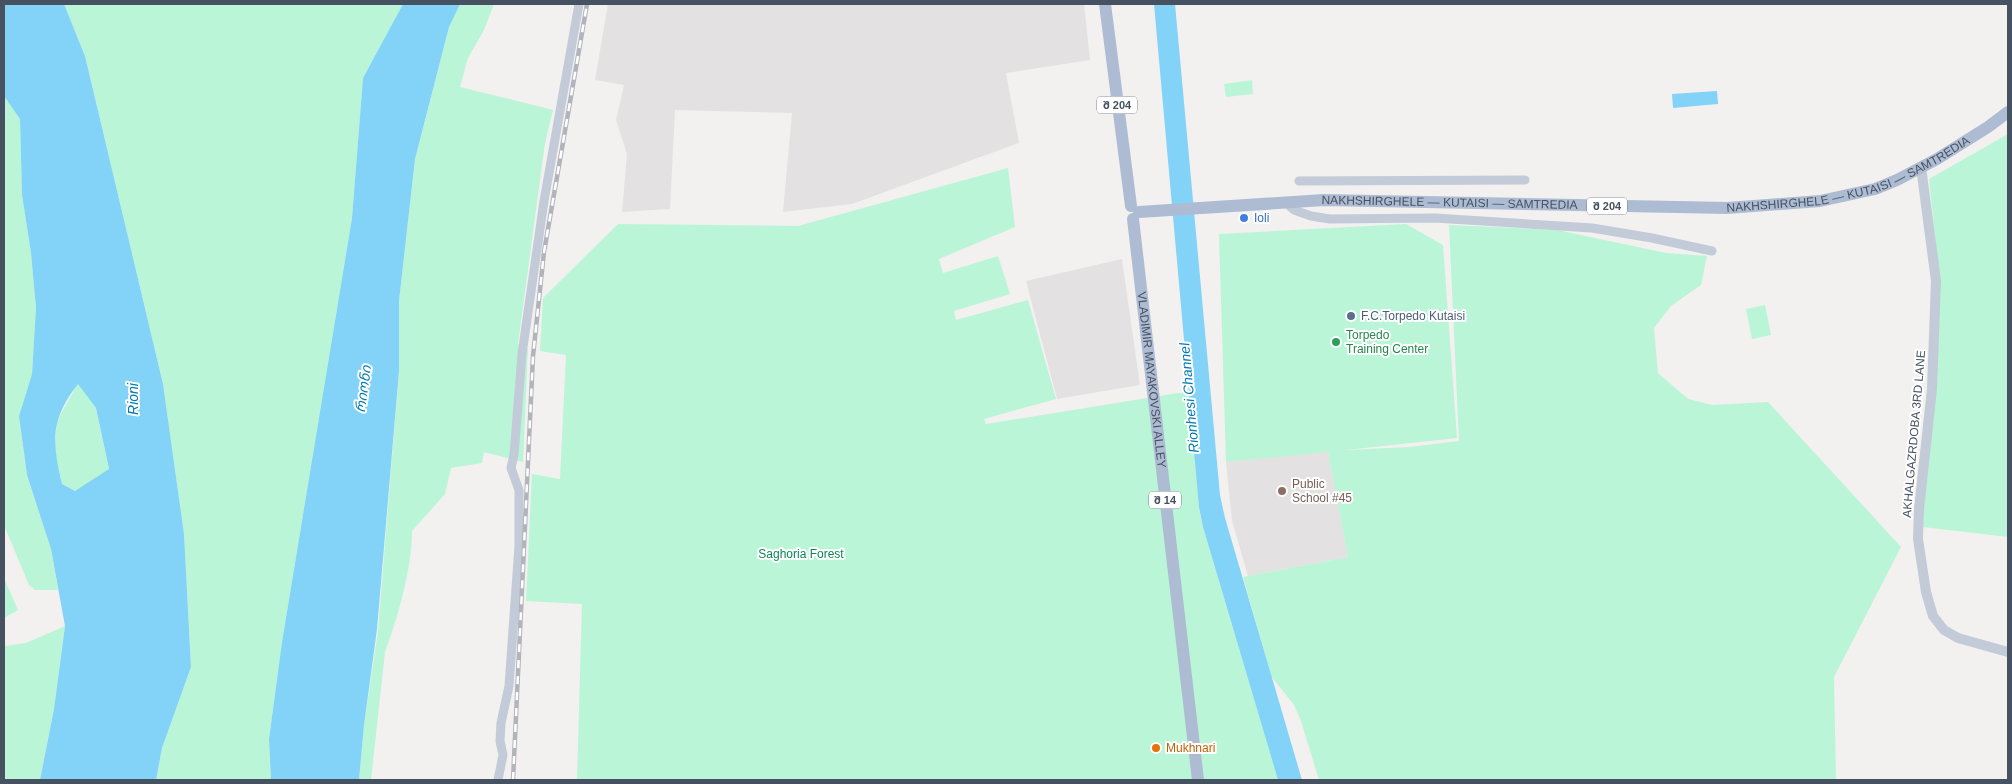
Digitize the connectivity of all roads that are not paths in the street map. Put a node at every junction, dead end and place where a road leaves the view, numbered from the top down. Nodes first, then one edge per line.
1 (579, 4) edge
2 (1105, 4) edge
3 (2008, 112) edge
4 (1922, 167) junction
5 (1525, 180) dead end
6 (1299, 181) dead end
7 (1286, 202) junction
8 (1135, 212) junction
9 (1712, 251) dead end
10 (2008, 652) edge
11 (498, 780) edge
12 (1198, 780) edge

1 - 11 street
2 - 8 main road, შ 204
3 - 4 main road, NAKHSHIRGHELE — KUTAISI — SAMTREDIA / შ 204
4 - 7 main road, NAKHSHIRGHELE — KUTAISI — SAMTREDIA / შ 204
4 - 10 street, AKHALGAZRDOBA 3RD LANE
5 - 6 street
7 - 8 main road, NAKHSHIRGHELE — KUTAISI — SAMTREDIA / შ 204
7 - 9 street
8 - 12 main road, VLADIMIR MAYAKOVSKI ALLEY / შ 14

